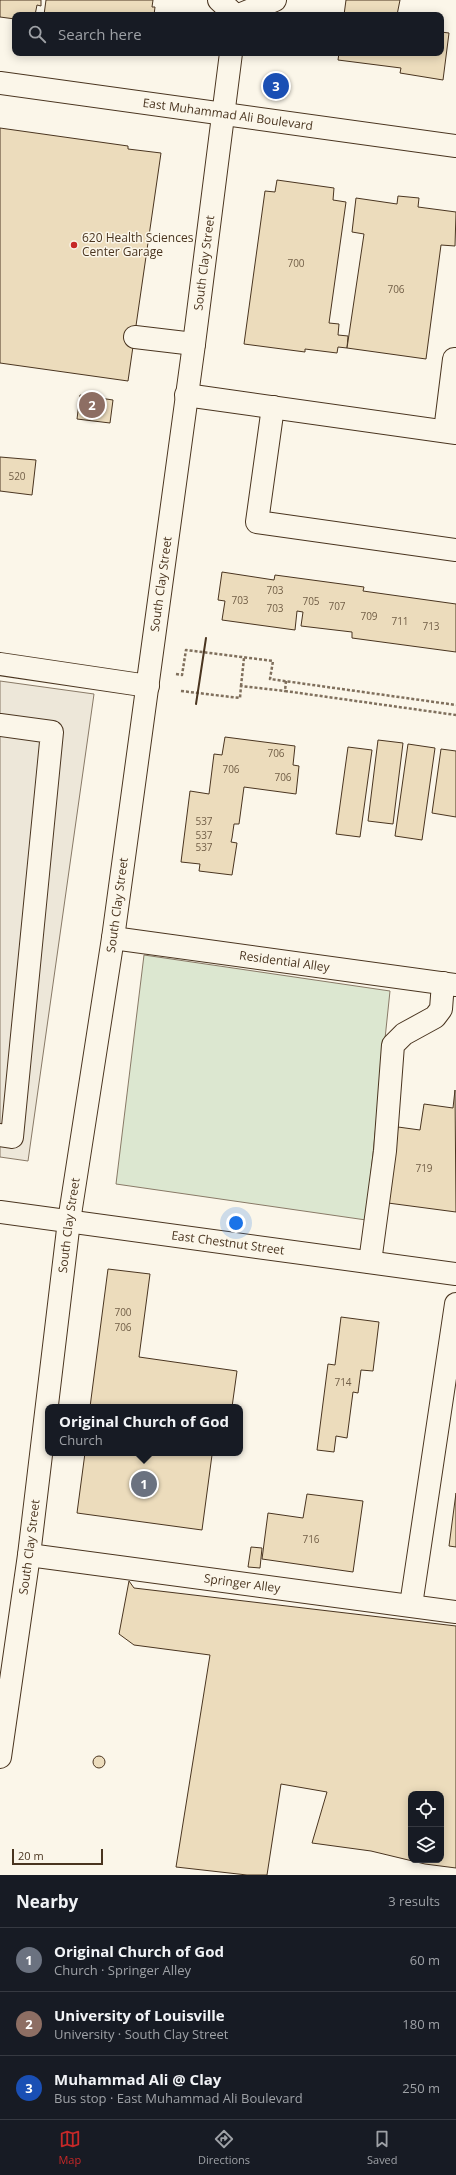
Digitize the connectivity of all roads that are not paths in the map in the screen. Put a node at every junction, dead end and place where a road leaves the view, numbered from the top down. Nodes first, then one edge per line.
1 (219, 0) edge
2 (275, 0) edge
3 (232, 12) edge
4 (246, 12) edge
5 (231, 56) edge
6 (0, 83) edge
7 (223, 114) junction
8 (456, 146) edge
9 (135, 337) dead end
10 (194, 344) junction
11 (456, 359) edge
12 (186, 395) junction
13 (273, 407) junction
14 (450, 432) edge
15 (456, 550) edge
16 (0, 664) edge
17 (148, 686) junction
18 (0, 725) edge
19 (113, 938) junction
20 (450, 984) edge
21 (0, 1135) edge
22 (0, 1212) edge
23 (69, 1221) junction
24 (370, 1262) junction
25 (456, 1274) edge
26 (456, 1304) edge
27 (47, 1404) edge
28 (45, 1421) edge
29 (29, 1555) junction
30 (411, 1606) junction
31 (456, 1612) edge
32 (0, 1757) edge

1 - 3 street
2 - 4 street
5 - 7 street, South Clay Street
6 - 7 street, East Muhammad Ali Boulevard
7 - 8 street, East Muhammad Ali Boulevard
7 - 10 street, South Clay Street
9 - 10 street
10 - 12 street, South Clay Street
11 - 14 street
12 - 13 street
12 - 17 street, South Clay Street
13 - 14 street
13 - 15 street
16 - 17 street
17 - 19 street, South Clay Street
18 - 21 street
19 - 20 street, Residential Alley
19 - 23 street, South Clay Street
20 - 24 street
22 - 23 street, East Chestnut Street
23 - 24 street, East Chestnut Street
23 - 27 street, South Clay Street
24 - 25 street, East Chestnut Street
26 - 30 street
28 - 29 street, South Clay Street
29 - 30 street, Springer Alley
29 - 32 street, South Clay Street
30 - 31 street, Springer Alley

